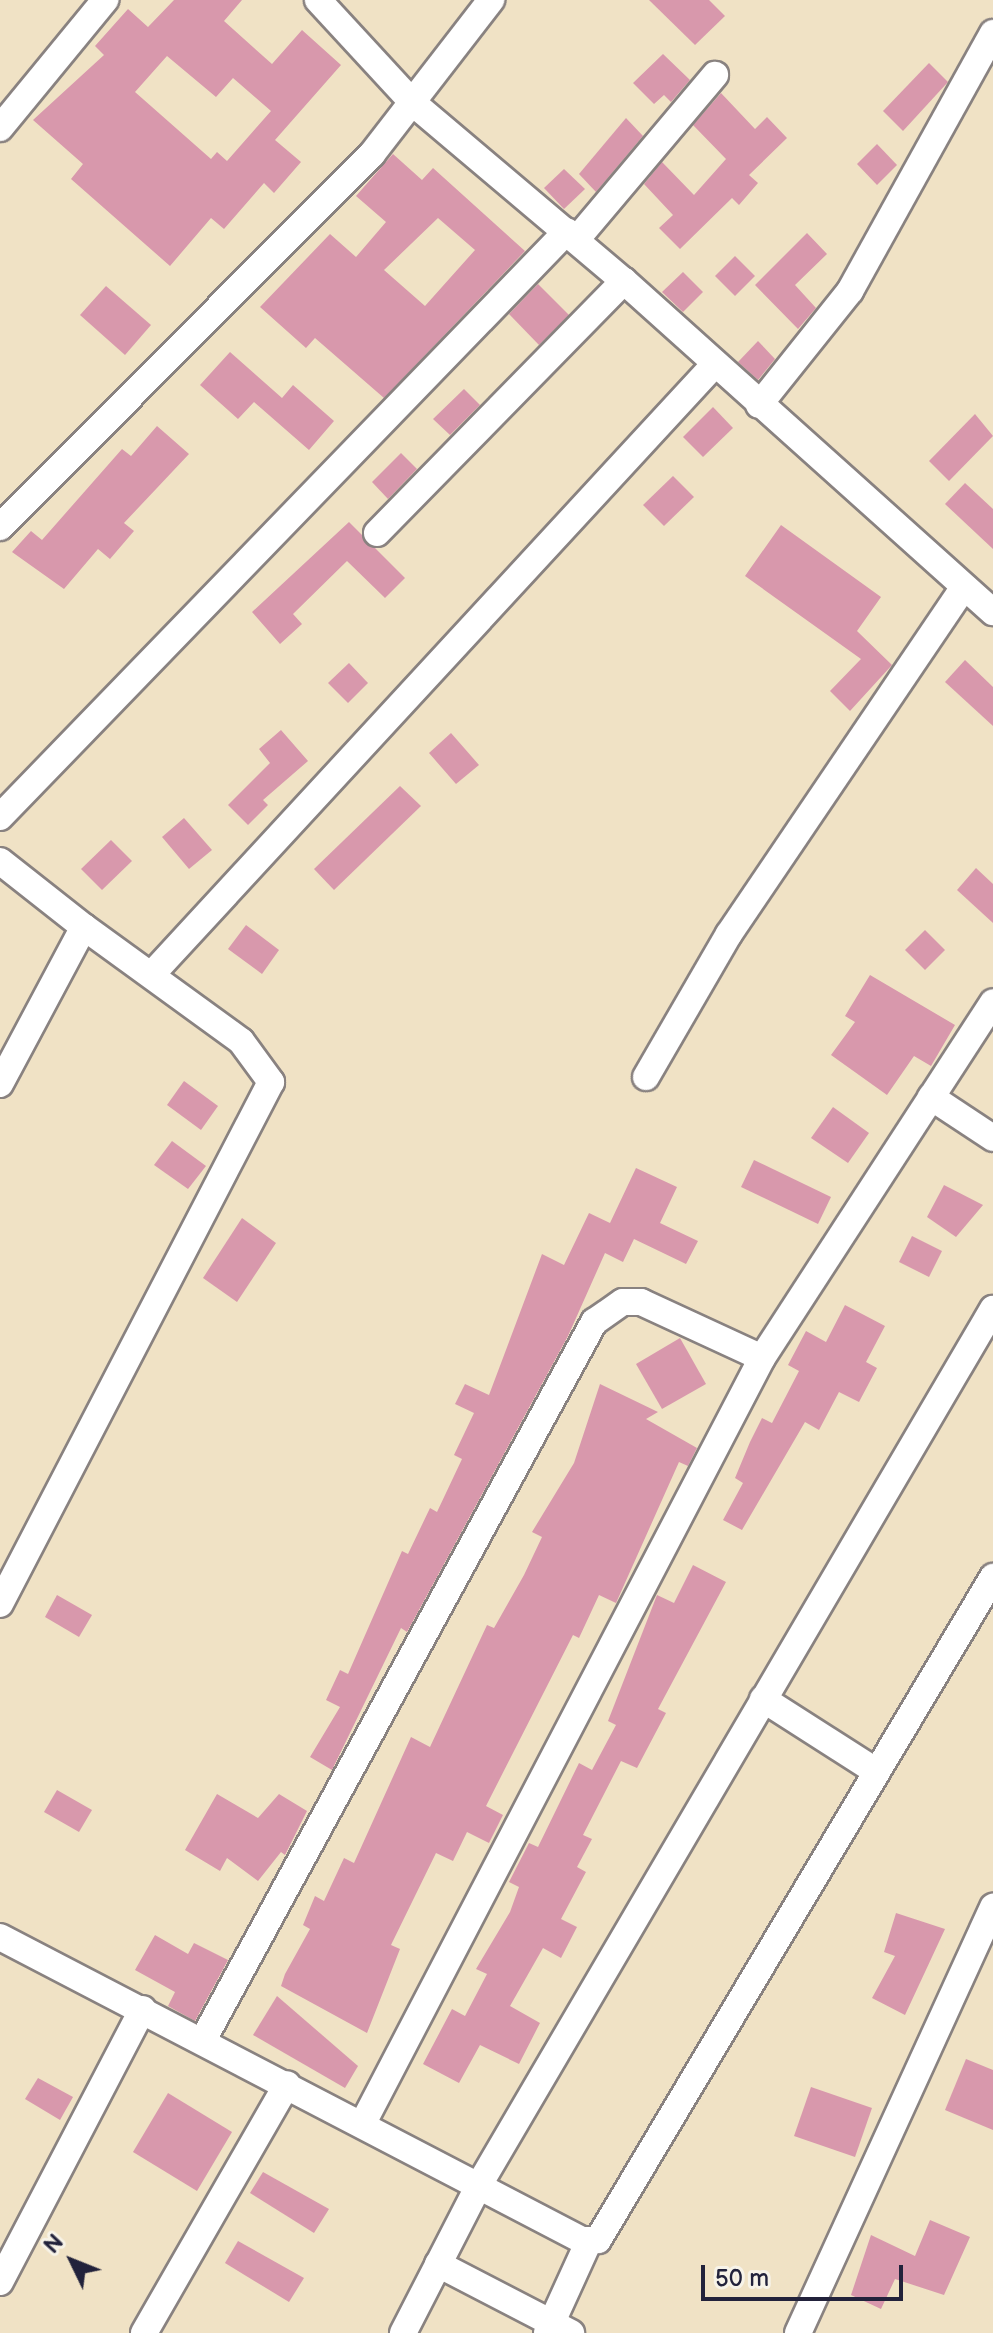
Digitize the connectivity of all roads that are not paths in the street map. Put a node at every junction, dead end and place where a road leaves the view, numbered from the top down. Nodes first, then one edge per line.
1 (105, 0) edge
2 (318, 0) edge
3 (491, 0) edge
4 (993, 33) edge
5 (715, 75) dead end
6 (413, 103) junction
7 (0, 128) edge
8 (572, 235) junction
9 (624, 281) junction
10 (714, 365) junction
11 (759, 405) junction
12 (0, 527) edge
13 (377, 533) dead end
14 (964, 587) junction
15 (993, 612) edge
16 (0, 817) edge
17 (0, 861) edge
18 (84, 927) junction
19 (153, 973) junction
20 (993, 1002) edge
21 (646, 1077) dead end
22 (0, 1084) edge
23 (931, 1097) junction
24 (993, 1138) edge
25 (993, 1309) edge
26 (762, 1358) junction
27 (993, 1577) edge
28 (0, 1604) edge
29 (763, 1699) junction
30 (877, 1772) junction
31 (993, 1907) edge
32 (0, 1937) edge
33 (143, 2009) junction
34 (203, 2040) junction
35 (276, 2102) junction
36 (363, 2123) junction
37 (479, 2185) junction
38 (589, 2241) junction
39 (438, 2264) junction
40 (0, 2282) edge
41 (557, 2330) edge
42 (144, 2333) edge
43 (403, 2333) edge
44 (798, 2333) edge

1 - 7 street
2 - 6 street
3 - 6 street
4 - 11 street
5 - 8 street
6 - 8 street
6 - 12 street
8 - 9 street
8 - 16 street
9 - 10 street
9 - 13 street
10 - 11 street
10 - 19 street
11 - 14 street
14 - 15 street
14 - 21 street
17 - 18 street
18 - 19 street
18 - 22 street
19 - 28 street
20 - 23 street
23 - 24 street
23 - 26 street
25 - 29 street
26 - 34 street
26 - 36 street
27 - 30 street
29 - 30 street
29 - 37 street
30 - 38 street
31 - 44 street
32 - 33 street
33 - 34 street
33 - 40 street
34 - 35 street
35 - 36 street
35 - 42 street
36 - 37 street
37 - 38 street
37 - 39 street
38 - 41 street
39 - 41 street
39 - 43 street

